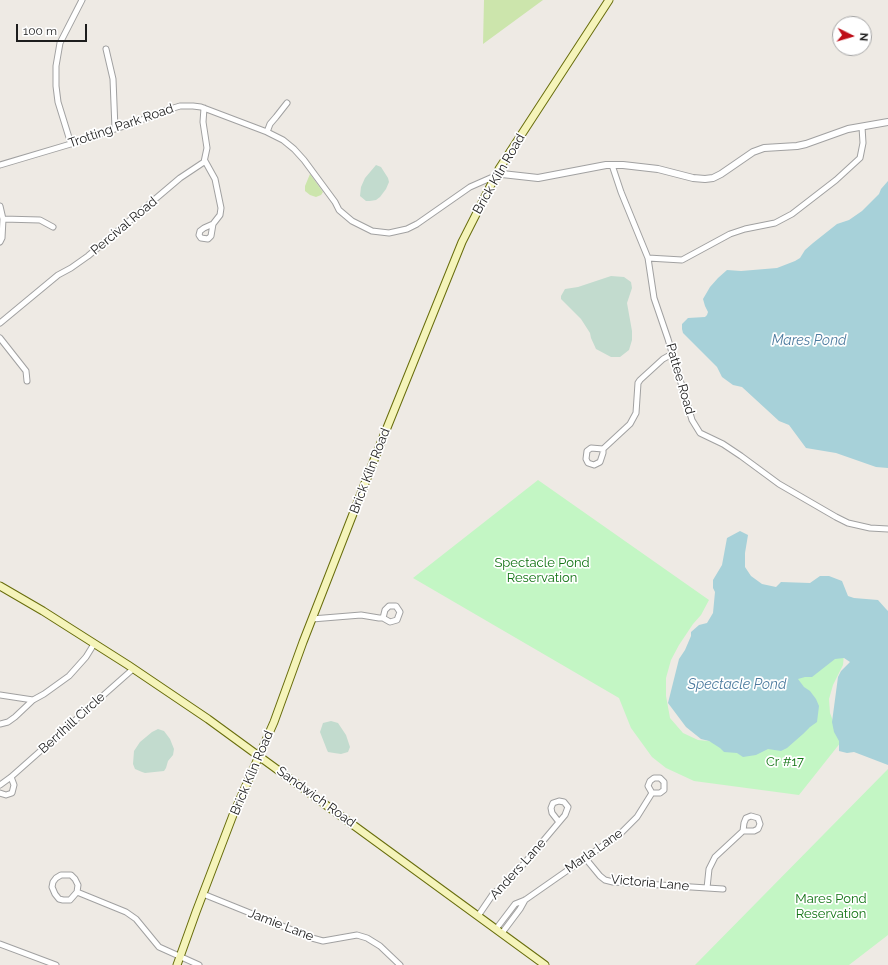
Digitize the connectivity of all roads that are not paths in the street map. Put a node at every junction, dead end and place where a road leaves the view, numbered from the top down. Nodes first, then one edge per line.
1 (82, 0) edge
2 (609, 0) edge
3 (106, 49) dead end
4 (287, 103) dead end
5 (204, 108) junction
6 (888, 122) edge
7 (862, 127) junction
8 (115, 129) junction
9 (267, 132) junction
10 (71, 144) junction
11 (205, 161) junction
12 (0, 165) edge
13 (612, 165) junction
14 (495, 176) junction
15 (0, 206) edge
16 (3, 219) junction
17 (213, 224) dead end
18 (53, 227) dead end
19 (0, 242) edge
20 (648, 258) junction
21 (0, 323) edge
22 (0, 338) edge
23 (672, 354) junction
24 (27, 381) dead end
25 (603, 449) dead end
26 (888, 529) edge
27 (0, 586) edge
28 (383, 618) dead end
29 (312, 619) junction
30 (94, 644) junction
31 (133, 669) junction
32 (0, 696) edge
33 (33, 700) junction
34 (0, 724) edge
35 (259, 755) junction
36 (11, 777) junction
37 (0, 785) edge
38 (0, 793) edge
39 (652, 793) dead end
40 (559, 822) dead end
41 (743, 831) dead end
42 (586, 859) junction
43 (707, 888) junction
44 (723, 889) dead end
45 (77, 892) junction
46 (203, 894) junction
47 (478, 916) junction
48 (499, 931) junction
49 (0, 944) edge
50 (180, 957) junction
51 (56, 965) edge
52 (177, 965) edge
53 (199, 965) edge
54 (400, 965) edge
55 (545, 965) edge

1 - 10 street
2 - 14 main road, Brick Kiln Road
3 - 8 street
4 - 9 street
5 - 8 street, Trotting Park Road
5 - 9 street, Trotting Park Road
5 - 11 street
6 - 7 street
7 - 13 street
7 - 20 street
8 - 10 street, Trotting Park Road
9 - 14 street, Trotting Park Road
10 - 12 street, Trotting Park Road
11 - 17 street
11 - 21 street, Percival Road
13 - 14 street
13 - 20 street, Pattee Road
14 - 29 main road, Brick Kiln Road
15 - 16 street
16 - 18 street
16 - 19 street
20 - 23 street, Pattee Road
22 - 24 street
23 - 25 street
23 - 26 street, Pattee Road
27 - 30 main road, Sandwich Road
28 - 29 street
29 - 35 main road, Brick Kiln Road
30 - 31 main road, Sandwich Road
30 - 33 street
31 - 35 main road, Sandwich Road
31 - 36 street, BerrIhill Circle
32 - 33 street
33 - 34 street
35 - 46 main road, Brick Kiln Road
35 - 47 main road, Sandwich Road
36 - 37 street, BerrIhill Circle
36 - 38 street
39 - 42 street, Marla Lane
40 - 47 street, Anders Lane
41 - 43 street
42 - 43 street, Victoria Lane
42 - 48 street, Marla Lane
43 - 44 street, Victoria Lane
45 - 45 street
45 - 50 street
46 - 50 main road, Brick Kiln Road
46 - 54 street, Jamie Lane
47 - 48 main road, Sandwich Road
48 - 55 main road, Sandwich Road
49 - 51 street
50 - 52 main road, Brick Kiln Road
50 - 53 street

